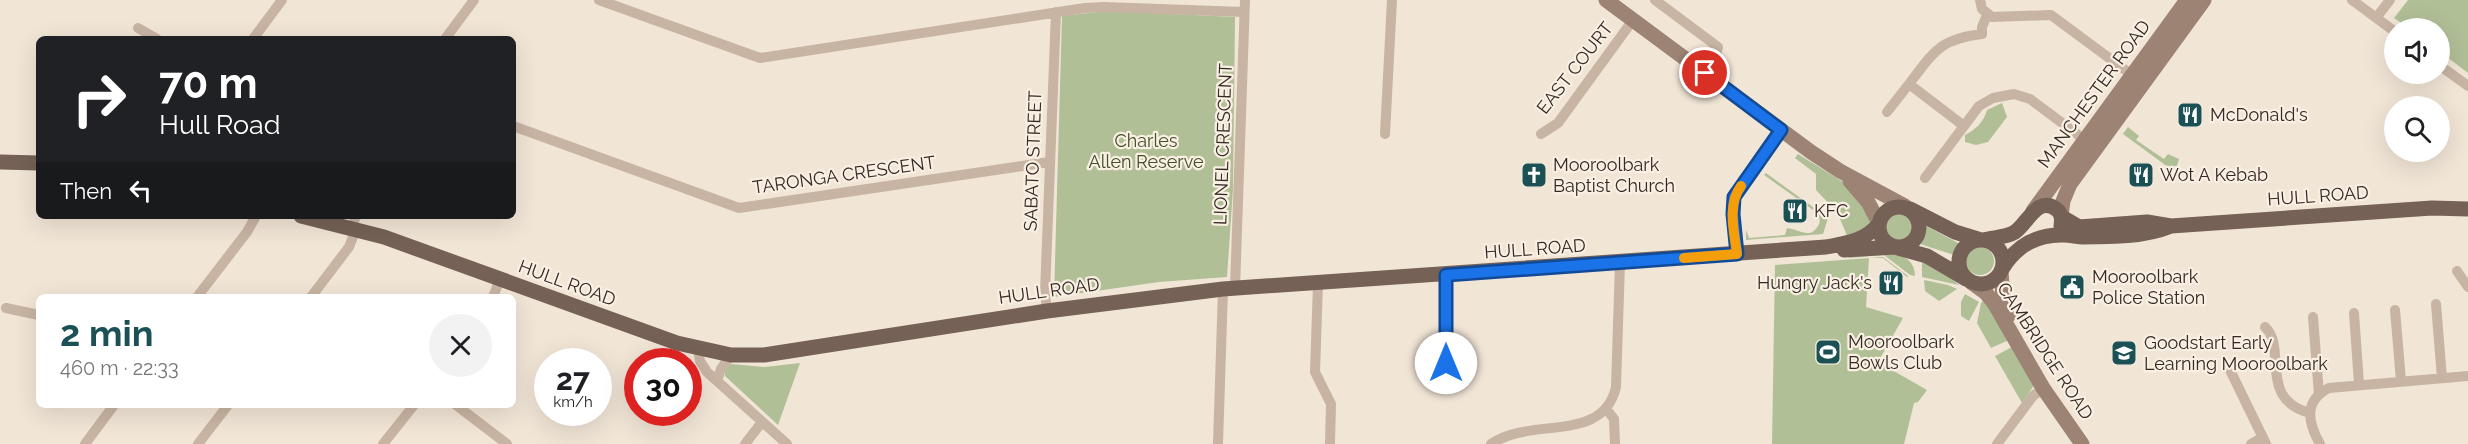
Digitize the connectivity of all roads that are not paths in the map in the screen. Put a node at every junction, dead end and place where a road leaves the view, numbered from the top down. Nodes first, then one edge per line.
1 (282, 0) edge
2 (474, 0) edge
3 (599, 0) edge
4 (1245, 0) edge
5 (1392, 0) edge
6 (1606, 0) edge
7 (1655, 0) edge
8 (1980, 0) edge
9 (2187, 0) edge
10 (2204, 0) edge
11 (2352, 0) edge
12 (2390, 0) edge
13 (1104, 3) edge
14 (1056, 12) junction
15 (1244, 12) junction
16 (1987, 15) junction
17 (2376, 18) junction
18 (1633, 20) junction
19 (2384, 24) edge
20 (138, 28) dead end
21 (152, 36) edge
22 (255, 36) edge
23 (447, 36) edge
24 (1705, 73) junction
25 (2450, 73) edge
26 (2132, 75) junction
27 (1909, 84) junction
28 (2468, 86) edge
29 (1887, 112) dead end
30 (1964, 126) junction
31 (516, 127) edge
32 (1781, 130) junction
33 (1385, 134) dead end
34 (1541, 134) dead end
35 (2085, 140) junction
36 (0, 162) edge
37 (1049, 162) junction
38 (36, 163) edge
39 (1840, 171) junction
40 (1925, 178) dead end
41 (1906, 207) junction
42 (2468, 209) edge
43 (2032, 212) junction
44 (2061, 217) junction
45 (254, 219) edge
46 (321, 219) edge
47 (1879, 223) junction
48 (355, 224) edge
49 (2091, 232) junction
50 (2050, 236) junction
51 (1982, 240) junction
52 (1826, 247) junction
53 (1897, 247) junction
54 (1737, 254) junction
55 (1620, 263) junction
56 (2002, 270) junction
57 (2457, 271) dead end
58 (1446, 275) junction
59 (500, 279) junction
60 (1969, 281) junction
61 (1318, 283) junction
62 (2468, 287) edge
63 (1229, 289) junction
64 (199, 294) edge
65 (313, 294) edge
66 (494, 294) edge
67 (2436, 304) dead end
68 (6, 308) dead end
69 (2395, 310) dead end
70 (1047, 311) junction
71 (2354, 313) dead end
72 (36, 314) edge
73 (2313, 317) dead end
74 (2265, 327) dead end
75 (2019, 338) junction
76 (692, 348) edge
77 (702, 351) edge
78 (731, 355) junction
79 (702, 364) edge
80 (2229, 368) dead end
81 (1451, 373) dead end
82 (2468, 376) edge
83 (2442, 378) junction
84 (717, 381) junction
85 (2401, 381) junction
86 (2359, 384) junction
87 (2043, 388) junction
88 (2319, 395) junction
89 (112, 408) edge
90 (226, 408) edge
91 (412, 408) edge
92 (460, 408) edge
93 (1607, 410) junction
94 (2310, 413) junction
95 (762, 422) junction
96 (2264, 441) edge
97 (85, 444) edge
98 (198, 444) edge
99 (383, 444) edge
100 (507, 444) edge
101 (745, 444) edge
102 (787, 444) edge
103 (1218, 444) edge
104 (1330, 444) edge
105 (1491, 444) edge
106 (1615, 444) edge
107 (1997, 444) edge
108 (2083, 444) edge
109 (2251, 444) edge
110 (2320, 444) edge

1 - 22 street
2 - 23 street
3 - 14 street
4 - 15 street, LIONEL CRESCENT
5 - 33 street
6 - 18 main road
7 - 24 street
8 - 16 street
9 - 26 main road, MANCHESTER ROAD
10 - 44 main road, MANCHESTER ROAD
11 - 17 street
12 - 17 street
13 - 14 street
13 - 15 street
14 - 37 street, SABATO STREET
15 - 63 street, LIONEL CRESCENT
16 - 26 street
16 - 27 street
17 - 19 street
18 - 24 main road
18 - 34 street, EAST COURT
20 - 21 street
24 - 32 main road
25 - 28 street
26 - 35 main road, MANCHESTER ROAD
27 - 29 street
27 - 30 street
30 - 35 street
30 - 40 street
31 - 37 street, TARONGA CRESCENT
32 - 39 main road
32 - 54 street
35 - 43 main road, MANCHESTER ROAD
36 - 38 main road
37 - 70 street, SABATO STREET
39 - 41 main road
39 - 47 main road
41 - 47 main road
41 - 51 main road
41 - 53 main road
42 - 49 main road, HULL ROAD
43 - 44 main road, HULL ROAD
43 - 50 main road
43 - 51 main road
44 - 49 main road, HULL ROAD
44 - 50 main road
45 - 64 street
46 - 48 main road, HULL ROAD
47 - 52 main road, HULL ROAD
47 - 53 main road
48 - 59 main road, HULL ROAD
48 - 65 street
49 - 50 main road, HULL ROAD
50 - 56 main road, HULL ROAD
51 - 56 main road
51 - 60 main road
52 - 53 main road, HULL ROAD
52 - 54 main road, HULL ROAD
53 - 60 main road, HULL ROAD
54 - 55 main road, HULL ROAD
55 - 58 main road, HULL ROAD
55 - 93 street
56 - 60 main road
56 - 75 main road, CAMBRIDGE ROAD
57 - 62 street
58 - 61 main road, HULL ROAD
58 - 81 street
59 - 66 street
59 - 76 main road, HULL ROAD
60 - 75 main road, CAMBRIDGE ROAD
61 - 63 main road, HULL ROAD
61 - 104 street
63 - 70 main road, HULL ROAD
63 - 103 street, LIONEL CRESCENT
67 - 83 street
68 - 72 street
69 - 85 street
70 - 78 main road, HULL ROAD
71 - 86 street
73 - 88 street
74 - 94 street
75 - 87 main road, CAMBRIDGE ROAD
75 - 108 main road, CAMBRIDGE ROAD
77 - 78 main road, HULL ROAD
78 - 84 street
79 - 84 street
80 - 96 street
82 - 83 street
83 - 85 street
84 - 95 street
85 - 86 street
86 - 88 street
87 - 107 street
87 - 108 main road, CAMBRIDGE ROAD
88 - 94 street
89 - 97 street
90 - 98 street
91 - 99 street
92 - 100 street
93 - 105 street
93 - 106 street
94 - 110 street
95 - 101 street
95 - 102 street
96 - 109 street

